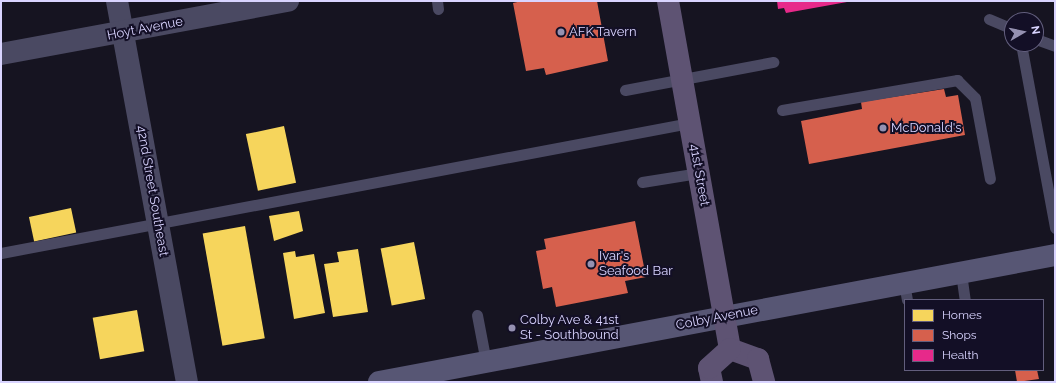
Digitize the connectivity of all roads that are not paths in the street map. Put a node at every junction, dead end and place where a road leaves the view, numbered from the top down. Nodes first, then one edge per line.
1 (117, 1) edge
2 (288, 1) edge
3 (668, 1) edge
4 (989, 19) dead end
5 (1004, 26) edge
6 (124, 33) junction
7 (1044, 41) edge
8 (1055, 46) edge
9 (1022, 52) edge
10 (1, 54) edge
11 (773, 62) dead end
12 (682, 82) junction
13 (625, 90) dead end
14 (782, 110) dead end
15 (690, 123) junction
16 (699, 173) junction
17 (990, 179) dead end
18 (642, 182) dead end
19 (158, 224) junction
20 (1055, 228) edge
21 (1, 253) edge
22 (1055, 255) edge
23 (960, 272) junction
24 (906, 291) edge
25 (965, 299) edge
26 (477, 315) dead end
27 (725, 318) junction
28 (730, 349) junction
29 (486, 362) junction
30 (187, 382) edge
31 (379, 382) edge
32 (712, 382) edge
33 (764, 382) edge

1 - 6 street, 42nd Street Southeast
2 - 6 street, Hoyt Avenue
3 - 12 main road, 41st Street
4 - 5 lane
6 - 10 street, Hoyt Avenue
6 - 19 street, 42nd Street Southeast
7 - 8 lane
9 - 20 lane
11 - 12 lane
12 - 13 lane
12 - 15 main road, 41st Street
14 - 17 lane
15 - 16 main road, 41st Street
15 - 19 lane
16 - 18 lane
16 - 27 main road, 41st Street
19 - 21 lane
19 - 30 street, 42nd Street Southeast
22 - 23 main road, Colby Avenue
23 - 24 main road, Colby Avenue
23 - 25 lane
24 - 27 main road, Colby Avenue
26 - 29 lane
27 - 28 main road, 41st Street
27 - 29 main road, Colby Avenue
28 - 32 main road
28 - 33 main road
29 - 31 main road, Colby Avenue

